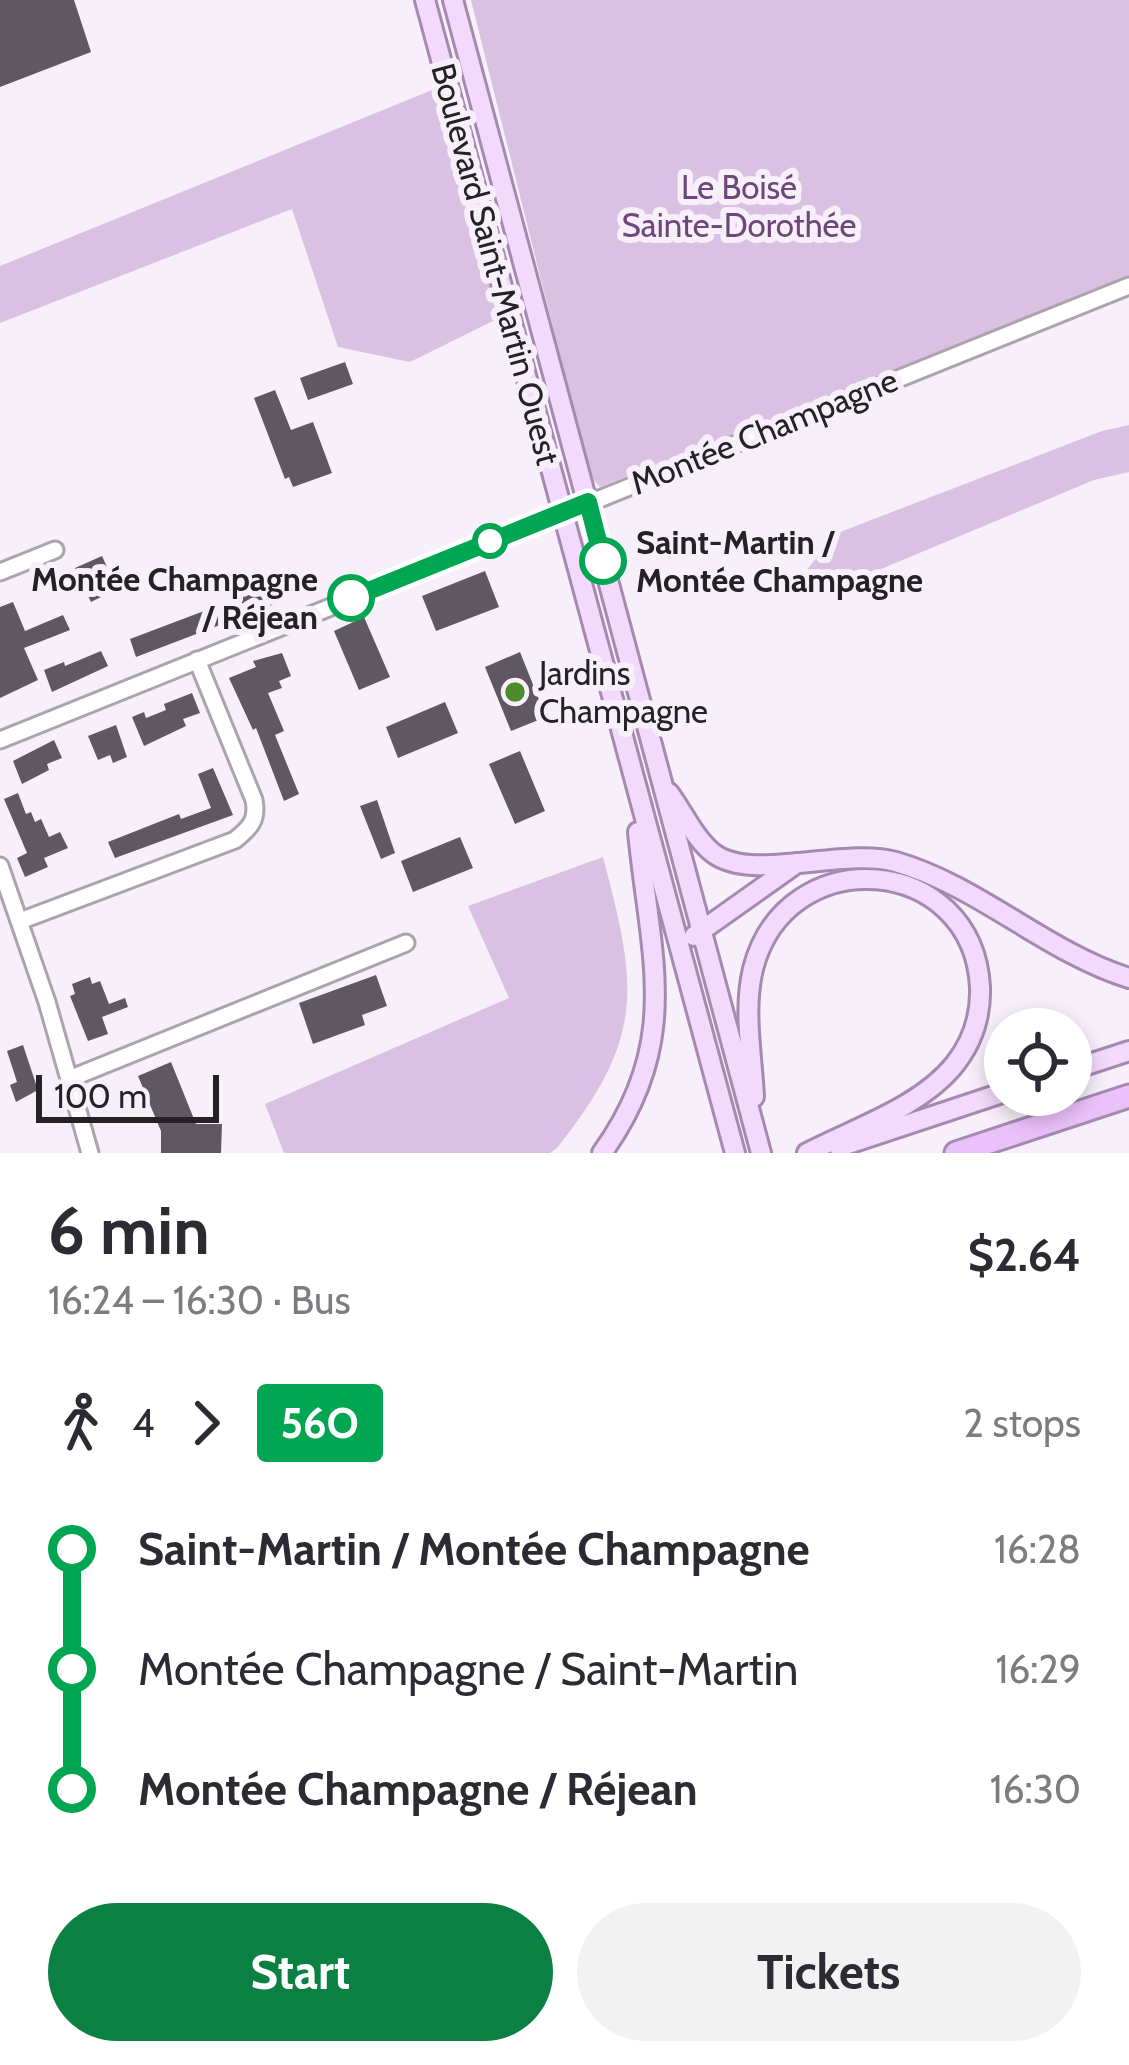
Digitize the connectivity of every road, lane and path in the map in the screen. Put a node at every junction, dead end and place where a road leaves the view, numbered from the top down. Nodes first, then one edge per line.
1 (425, 0) edge
2 (453, 0) edge
3 (1129, 286) edge
4 (588, 502) junction
5 (562, 512) junction
6 (55, 550) dead end
7 (0, 572) edge
8 (196, 660) junction
9 (0, 740) edge
10 (633, 780) junction
11 (663, 784) junction
12 (797, 863) junction
13 (0, 866) edge
14 (20, 921) junction
15 (701, 931) junction
16 (406, 944) dead end
17 (680, 946) junction
18 (1129, 978) edge
19 (1129, 1051) edge
20 (1092, 1063) edge
21 (69, 1079) junction
22 (1129, 1096) edge
23 (984, 1099) edge
24 (759, 1145) edge
25 (734, 1149) edge
26 (90, 1153) edge
27 (602, 1153) edge
28 (807, 1153) edge
29 (821, 1153) edge
30 (956, 1153) edge

1 - 5 main road, Boulevard Saint-Martin Ouest
2 - 4 main road, Boulevard Saint-Martin Ouest
3 - 4 street, Montée Champagne
4 - 5 street, Montée Champagne
4 - 11 main road, Boulevard Saint-Martin Ouest
5 - 8 street, Montée Champagne
5 - 10 main road, Boulevard Saint-Martin Ouest
6 - 7 street
8 - 9 street, Montée Champagne
8 - 14 street
10 - 17 main road, Boulevard Saint-Martin Ouest
10 - 27 main road
11 - 12 main road
11 - 15 main road, Boulevard Saint-Martin Ouest
12 - 15 main road
12 - 18 main road
13 - 14 street
14 - 21 street
15 - 17 main road
15 - 24 main road, Boulevard Saint-Martin Ouest
16 - 21 street
17 - 25 main road, Boulevard Saint-Martin Ouest
19 - 20 main road
21 - 26 street
22 - 30 highway
23 - 29 main road
24 - 28 main road

